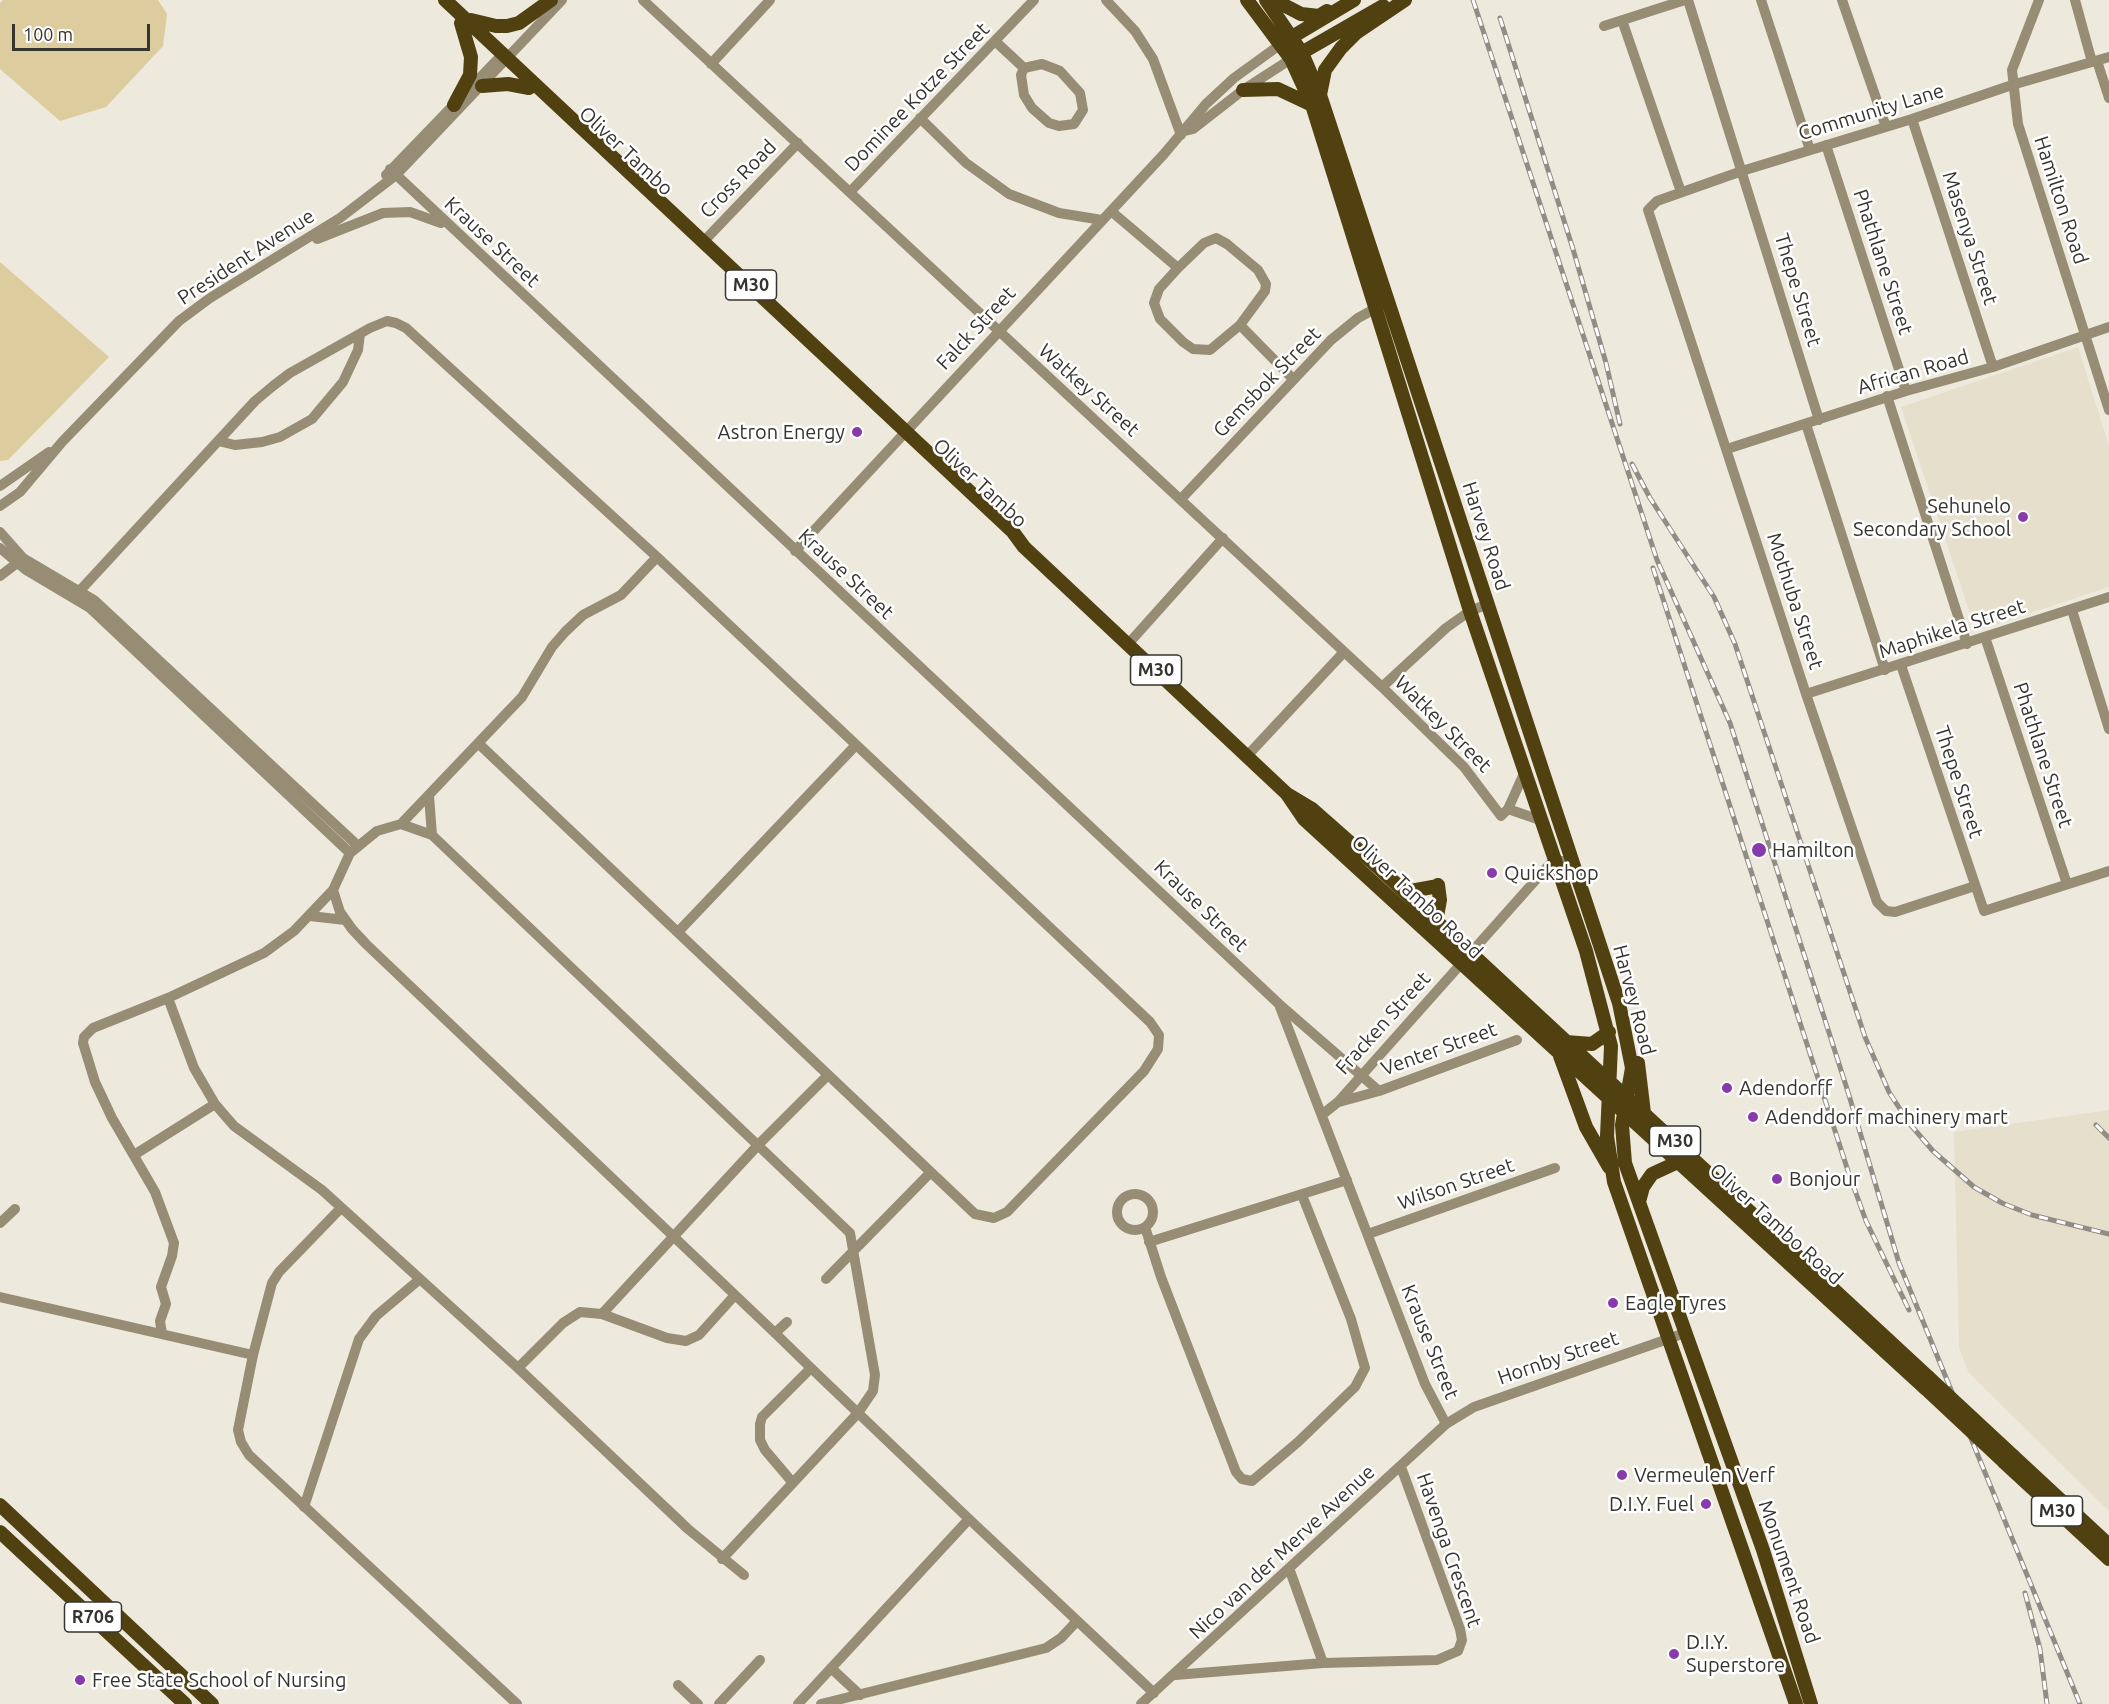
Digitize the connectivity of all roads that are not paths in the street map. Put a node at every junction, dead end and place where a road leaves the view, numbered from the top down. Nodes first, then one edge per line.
1 (435, 0) edge
2 (446, 0) edge
3 (553, 0) edge
4 (562, 0) edge
5 (642, 0) edge
6 (770, 0) edge
7 (1034, 0) edge
8 (1106, 0) edge
9 (1247, 0) edge
10 (1266, 0) edge
11 (1274, 0) edge
12 (1344, 0) edge
13 (1354, 0) edge
14 (1396, 0) edge
15 (1405, 0) edge
16 (1687, 0) edge
17 (1761, 0) edge
18 (1842, 0) edge
19 (2039, 0) edge
20 (2075, 0) edge
21 (1622, 20) junction
22 (463, 21) junction
23 (1604, 26) dead end
24 (1286, 40) junction
25 (995, 41) junction
26 (1296, 56) junction
27 (2109, 57) edge
28 (504, 58) junction
29 (2094, 61) junction
30 (711, 64) junction
31 (1024, 68) junction
32 (2012, 85) junction
33 (482, 86) junction
34 (529, 88) junction
35 (1243, 90) junction
36 (2109, 98) edge
37 (1316, 100) junction
38 (454, 105) junction
39 (920, 118) junction
40 (1912, 119) junction
41 (1886, 127) junction
42 (1183, 133) junction
43 (798, 143) junction
44 (1826, 145) junction
45 (1810, 150) junction
46 (1742, 171) junction
47 (393, 172) junction
48 (850, 192) junction
49 (1681, 192) junction
50 (1648, 210) joint
51 (1111, 211) junction
52 (1102, 220) junction
53 (447, 225) junction
54 (704, 241) junction
55 (286, 252) junction
56 (1178, 268) junction
57 (1389, 303) junction
58 (1374, 309) junction
59 (1240, 325) junction
60 (2109, 327) edge
61 (998, 332) junction
62 (360, 334) junction
63 (2085, 335) junction
64 (1994, 368) junction
65 (1293, 379) junction
66 (1906, 391) junction
67 (1887, 396) junction
68 (2109, 410) edge
69 (1819, 420) junction
70 (1806, 424) junction
71 (904, 434) junction
72 (218, 441) junction
73 (62, 442) junction
74 (1727, 449) junction
75 (0, 475) edge
76 (17, 476) junction
77 (0, 486) edge
78 (1181, 499) junction
79 (0, 506) edge
80 (0, 532) edge
81 (1223, 538) junction
82 (0, 548) edge
83 (1024, 548) joint
84 (795, 551) junction
85 (657, 557) junction
86 (20, 561) junction
87 (0, 576) edge
88 (76, 593) junction
89 (2109, 597) edge
90 (1488, 604) junction
91 (2072, 610) junction
92 (1470, 611) junction
93 (1985, 637) junction
94 (1129, 644) junction
95 (1967, 644) junction
96 (1343, 653) junction
97 (1901, 665) junction
98 (1885, 670) junction
99 (1382, 687) junction
100 (1806, 694) junction
101 (2109, 729) edge
102 (479, 744) junction
103 (856, 745) junction
104 (1247, 756) junction
105 (1526, 768) junction
106 (1287, 794) junction
107 (429, 796) junction
108 (1505, 812) junction
109 (1543, 821) junction
110 (401, 824) junction
111 (432, 835) junction
112 (354, 849) junction
113 (1557, 861) junction
114 (1573, 861) junction
115 (2109, 871) edge
116 (2067, 884) junction
117 (1975, 886) junction
118 (333, 890) junction
119 (1405, 892) junction
120 (310, 916) junction
121 (345, 920) junction
122 (1436, 922) junction
123 (678, 932) junction
124 (1600, 946) junction
125 (1586, 951) junction
126 (1466, 960) junction
127 (168, 998) junction
128 (1279, 1004) junction
129 (1619, 1004) junction
130 (1609, 1032) junction
131 (1517, 1040) dead end
132 (1561, 1047) junction
133 (1360, 1075) junction
134 (827, 1076) junction
135 (1609, 1081) junction
136 (1379, 1091) junction
137 (1607, 1096) junction
138 (1628, 1097) junction
139 (1338, 1102) junction
140 (215, 1104) junction
141 (1624, 1112) junction
142 (1644, 1113) junction
143 (1323, 1114) junction
144 (759, 1144) junction
145 (134, 1155) junction
146 (1678, 1162) junction
147 (1555, 1168) dead end
148 (1611, 1171) junction
149 (929, 1174) junction
150 (1347, 1180) junction
151 (1302, 1195) junction
152 (1639, 1204) junction
153 (15, 1209) dead end
154 (340, 1209) junction
155 (0, 1223) edge
156 (1145, 1227) dead end
157 (1368, 1234) junction
158 (674, 1238) junction
159 (1149, 1242) junction
160 (855, 1248) junction
161 (420, 1279) junction
162 (826, 1279) dead end
163 (735, 1294) junction
164 (0, 1297) edge
165 (602, 1314) junction
166 (787, 1322) dead end
167 (775, 1333) junction
168 (1685, 1333) junction
169 (162, 1334) junction
170 (1671, 1338) junction
171 (253, 1355) junction
172 (518, 1368) junction
173 (811, 1368) junction
174 (1926, 1382) junction
175 (858, 1413) junction
176 (1446, 1424) junction
177 (2009, 1459) junction
178 (1401, 1467) junction
179 (793, 1483) junction
180 (0, 1505) edge
181 (304, 1507) junction
182 (969, 1519) junction
183 (0, 1532) edge
184 (2109, 1545) edge
185 (722, 1559) junction
186 (2109, 1559) edge
187 (1289, 1568) junction
188 (744, 1575) dead end
189 (95, 1595) junction
190 (83, 1607) junction
191 (1077, 1621) junction
192 (760, 1660) dead end
193 (1323, 1664) junction
194 (831, 1668) junction
195 (1175, 1675) junction
196 (678, 1685) dead end
197 (1154, 1693) junction
198 (860, 1695) junction
199 (185, 1704) edge
200 (212, 1704) edge
201 (517, 1704) edge
202 (698, 1704) edge
203 (719, 1704) edge
204 (798, 1704) edge
205 (821, 1704) edge
206 (1141, 1704) edge
207 (1796, 1704) edge
208 (1811, 1704) edge

1 - 22 main road, Oliver Tambo / M30
2 - 22 main road, Oliver Tambo / M30
3 - 22 main road
3 - 28 street
4 - 28 street
5 - 30 street, Watkey Street
6 - 30 street
7 - 25 street, Dominee Kotze Street
8 - 42 street
9 - 24 main road, Harvey Road
10 - 24 main road, Harvey Road
11 - 12 main road
13 - 24 main road
14 - 26 main road
15 - 37 main road
16 - 21 street
16 - 46 street, Thepe Street
17 - 45 street
18 - 41 street
19 - 32 street, Hamilton Road
20 - 29 street
21 - 23 street
21 - 49 street
22 - 28 main road, Oliver Tambo / M30
22 - 38 main road
24 - 26 main road, Harvey Road
24 - 42 street, Falck Street
25 - 31 street
25 - 39 street, Dominee Kotze Street
26 - 35 street, Falck Street
26 - 37 main road, Harvey Road
27 - 29 street, Community Lane
28 - 33 street, President Avenue
28 - 34 main road, Oliver Tambo / M30
28 - 38 street, President Avenue
28 - 54 main road, Oliver Tambo / M30
29 - 32 street, Community Lane
29 - 36 street
30 - 43 street, Watkey Street
31 - 31 street
32 - 40 street, Community Lane
32 - 63 street, Hamilton Road
33 - 34 main road
33 - 47 street, President Avenue
34 - 71 main road, Oliver Tambo / M30
35 - 37 main road
35 - 42 street, Falck Street
37 - 57 main road, Harvey Road
37 - 58 main road, Harvey Road
38 - 47 street, President Avenue
39 - 48 street, Dominee Kotze Street
39 - 52 street
40 - 41 street, Community Lane
40 - 64 street, Masenya Street
41 - 44 street, Community Lane
42 - 51 street, Falck Street
43 - 48 street, Watkey Street
43 - 54 street, Cross Road
44 - 45 street, Community Lane
44 - 66 street, Phathlane Street
45 - 46 street, Community Lane
46 - 49 street, Community Lane
46 - 69 street, Thepe Street
47 - 53 street, Krause Street
47 - 55 street, President Avenue
48 - 61 street, Watkey Street
49 - 50 street, Community Lane
50 - 74 street, Mothuba Street
51 - 52 street, Falck Street
51 - 56 street
52 - 61 street, Falck Street
53 - 55 street
53 - 84 street, Krause Street
54 - 71 main road, Oliver Tambo / M30
55 - 73 street, President Avenue
56 - 59 street
56 - 59 street
57 - 58 street, Gemsbok Street
57 - 90 main road, Harvey Road
58 - 65 street, Gemsbok Street
58 - 92 main road, Harvey Road
59 - 65 street
60 - 63 street, African Road
61 - 71 street, Falck Street
61 - 78 street, Watkey Street
62 - 72 street
62 - 72 street
62 - 85 street
63 - 64 street, African Road
63 - 68 street, Hamilton Road
64 - 66 street, African Road
65 - 78 street, Gemsbok Street
66 - 67 street, African Road
67 - 69 street, African Road
67 - 95 street
69 - 70 street, African Road
70 - 74 street, African Road
70 - 98 street
71 - 83 main road, Oliver Tambo / M30
71 - 84 street, Falck Street
72 - 88 street
73 - 76 street, President Avenue
73 - 79 street, President Avenue
74 - 100 street, Mothuba Street
75 - 76 street
76 - 77 street, President Avenue
78 - 81 street, Watkey Street
80 - 86 street
81 - 94 street
81 - 96 street, Watkey Street
82 - 86 street
83 - 94 main road, Oliver Tambo Road / M30
84 - 128 street, Krause Street
85 - 102 street
85 - 103 street
86 - 87 street
86 - 88 street
88 - 112 street
89 - 91 street, Maphikela Street
90 - 92 street
90 - 114 main road, Harvey Road
91 - 93 street, Maphikela Street
91 - 101 street
92 - 99 street
92 - 105 main road, Harvey Road
93 - 95 street, Maphikela Street
93 - 116 street, Phathlane Street
94 - 104 main road, Oliver Tambo Road / M30
95 - 97 street, Maphikela Street
96 - 99 street, Watkey Street
96 - 104 street
97 - 98 street, Maphikela Street
97 - 117 street, Thepe Street
98 - 100 street, Maphikela Street
99 - 108 street, Watkey Street
100 - 117 street, Mothuba Street
102 - 107 street
102 - 123 street
103 - 123 street
103 - 149 street
104 - 106 main road, Oliver Tambo Road / M30
105 - 108 street
105 - 109 main road, Harvey Road
106 - 119 main road, Oliver Tambo Road / M30
106 - 126 main road, Oliver Tambo Road / M30
107 - 110 street
107 - 111 street
108 - 109 street
109 - 113 main road, Harvey Road
110 - 111 street
110 - 112 street
111 - 144 street
112 - 118 street
113 - 114 street
113 - 125 main road, Harvey Road
113 - 126 street, Fracken Street
114 - 124 main road, Harvey Road
115 - 116 street
116 - 117 street, Thepe Street
118 - 120 street
118 - 121 street
119 - 122 main road, Oliver Tambo Road / M30
119 - 122 main road
120 - 121 street
120 - 127 street
121 - 158 street
122 - 126 main road, Oliver Tambo Road / M30
123 - 134 street
124 - 125 main road
124 - 129 main road, Harvey Road
125 - 130 main road, Harvey Road
126 - 132 main road, Oliver Tambo Road / M30
126 - 133 street, Fracken Street
127 - 140 street
127 - 145 street
128 - 133 street, Krause Street
128 - 143 street, Krause Street
129 - 138 main road, Harvey Road
129 - 142 main road
130 - 132 main road
130 - 135 main road, Harvey Road
131 - 136 street, Venter Street
132 - 135 main road, Oliver Tambo Road / M30
132 - 137 main road, Oliver Tambo Road / M30
132 - 148 main road
133 - 136 street, Krause Street
133 - 139 street, Fracken Street
134 - 144 street
134 - 149 street
135 - 137 main road, Harvey Road
135 - 138 main road, Oliver Tambo Road / M30
136 - 139 street, Venter Street
137 - 141 main road, Oliver Tambo Road / M30
137 - 148 main road, Monument Road
138 - 141 main road, Harvey Road
138 - 142 main road, Oliver Tambo Road / M30
139 - 143 street, Fracken Street
140 - 145 street
140 - 154 street
141 - 146 main road, Oliver Tambo Road / M30
141 - 152 main road, Monument Road
142 - 174 main road, Oliver Tambo Road / M30
143 - 150 street, Krause Street
144 - 158 street
144 - 160 street
145 - 169 street
146 - 152 main road
146 - 174 main road, Oliver Tambo Road / M30
147 - 157 street, Wilson Street
148 - 170 main road, Monument Road
149 - 160 street
150 - 151 street
150 - 157 street, Krause Street
151 - 159 street
151 - 159 street
152 - 168 main road, Monument Road
153 - 155 street
154 - 161 street
154 - 171 street
156 - 159 street
157 - 176 street, Krause Street
158 - 163 street
158 - 165 street
160 - 162 street
160 - 175 street
161 - 172 street
161 - 181 street
163 - 165 street
163 - 167 street
164 - 169 street
165 - 172 street
166 - 167 street
167 - 173 street
168 - 170 street, Hornby Street
168 - 208 main road, Monument Road
169 - 171 street
170 - 176 street, Hornby Street
170 - 207 main road, Monument Road
171 - 181 street
172 - 185 street
173 - 175 street
173 - 179 street
174 - 177 main road, Oliver Tambo Road / M30, bridge
175 - 179 street
175 - 182 street
176 - 178 street, Nico van der Merve Avenue
177 - 184 main road, Oliver Tambo Road / M30
177 - 186 main road, Oliver Tambo Road / M30
178 - 187 street, Nico van der Merve Avenue
178 - 193 street, Havenga Crescent
179 - 185 street
180 - 189 main road, R706
181 - 201 street
182 - 191 street
182 - 194 street
183 - 190 main road, R706
185 - 188 street
187 - 193 street
187 - 195 street, Nico van der Merve Avenue
189 - 190 main road
189 - 200 main road, R706
190 - 199 main road, R706
191 - 197 street
191 - 198 street
192 - 203 street
193 - 195 street, Havenga Crescent
194 - 198 street
194 - 204 street
195 - 197 street, Nico van der Merve Avenue
196 - 202 street
197 - 206 street, Nico van der Merve Avenue
198 - 205 street

